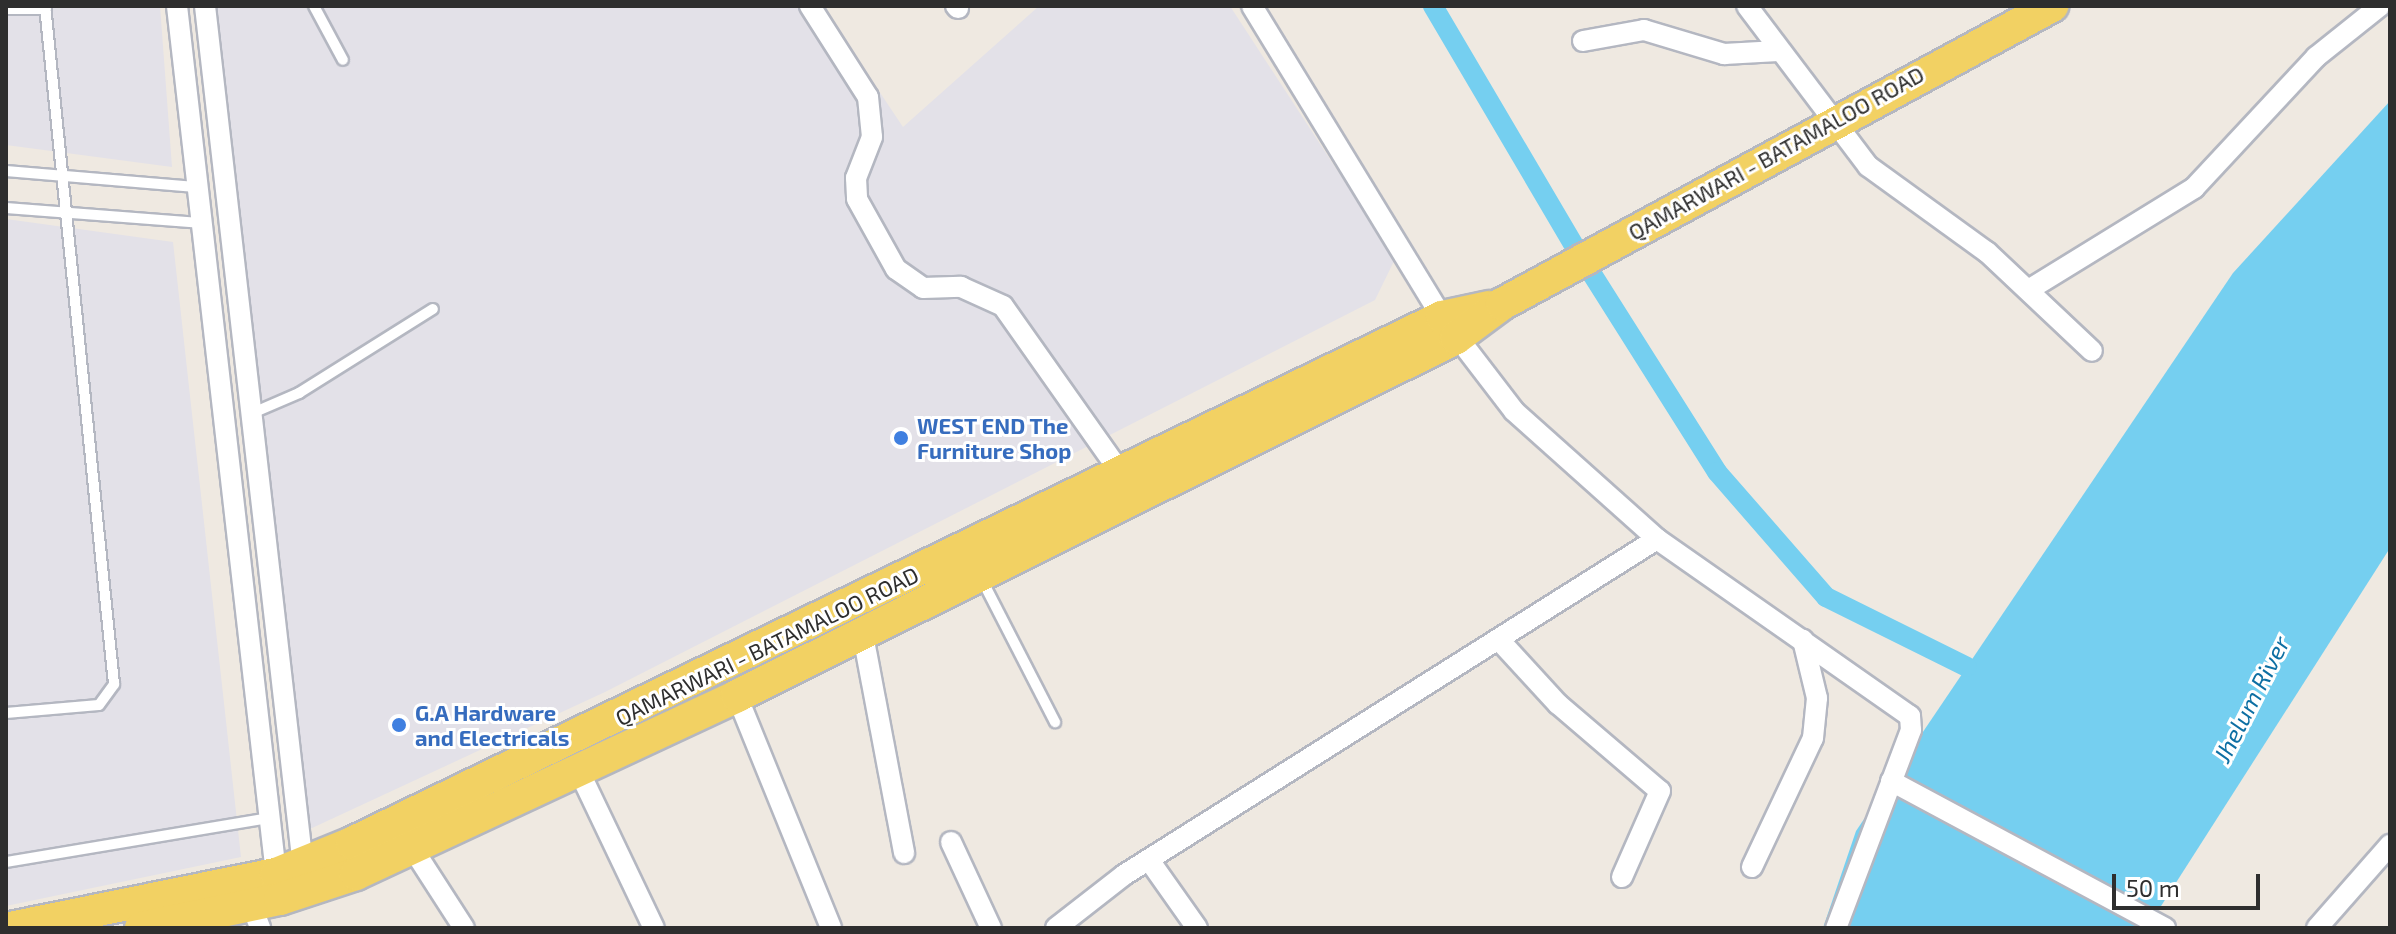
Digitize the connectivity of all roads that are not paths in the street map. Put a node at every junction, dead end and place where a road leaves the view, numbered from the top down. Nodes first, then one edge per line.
1 (177, 6) edge
2 (205, 6) edge
3 (314, 6) edge
4 (810, 6) edge
5 (1252, 6) edge
6 (1747, 6) edge
7 (2052, 6) edge
8 (2380, 6) edge
9 (46, 7) edge
10 (6, 9) edge
11 (1583, 41) dead end
12 (1778, 51) junction
13 (343, 60) dead end
14 (1830, 122) junction
15 (6, 171) edge
16 (62, 178) junction
17 (195, 187) junction
18 (6, 208) edge
19 (66, 216) junction
20 (199, 223) junction
21 (2030, 289) junction
22 (433, 309) dead end
23 (1449, 328) junction
24 (2092, 351) dead end
25 (247, 415) junction
26 (1120, 472) junction
27 (1657, 539) junction
28 (978, 571) junction
29 (862, 630) junction
30 (1803, 640) junction
31 (1500, 641) junction
32 (737, 696) junction
33 (6, 713) edge
34 (1055, 722) dead end
35 (578, 769) junction
36 (1898, 784) junction
37 (269, 818) junction
38 (951, 842) dead end
39 (413, 849) junction
40 (2388, 849) edge
41 (904, 853) dead end
42 (1149, 860) junction
43 (6, 862) edge
44 (1752, 867) dead end
45 (1622, 877) dead end
46 (279, 893) edge
47 (208, 920) edge
48 (10, 928) edge
49 (141, 928) edge
50 (464, 928) edge
51 (654, 928) edge
52 (831, 928) edge
53 (991, 928) edge
54 (1056, 928) edge
55 (1197, 928) edge
56 (1836, 928) edge
57 (2165, 928) edge
58 (2317, 928) edge

1 - 17 street
2 - 25 street
3 - 13 lane
4 - 26 street
5 - 23 street
6 - 12 street
7 - 14 main road, QAMARWARI - BATAMALOO ROAD
8 - 21 street
9 - 10 lane
9 - 16 lane
11 - 12 street
12 - 14 street
14 - 21 street
14 - 23 main road, QAMARWARI - BATAMALOO ROAD
15 - 16 lane
16 - 17 lane
16 - 19 lane
17 - 20 street
18 - 19 lane
19 - 20 lane
19 - 33 lane
20 - 37 street
21 - 24 street
22 - 25 lane
23 - 26 main road, QAMARWARI - BATAMALOO ROAD
23 - 27 street
23 - 28 main road, QAMARWARI - BATAMALOO ROAD
25 - 46 street
26 - 46 main road, QAMARWARI - BATAMALOO ROAD
27 - 30 street
27 - 31 street
28 - 29 main road, QAMARWARI - BATAMALOO ROAD
28 - 34 lane
29 - 32 main road, QAMARWARI - BATAMALOO ROAD
29 - 41 street
30 - 36 street
30 - 44 street
31 - 42 street
31 - 45 street
32 - 35 main road, QAMARWARI - BATAMALOO ROAD
32 - 52 street
35 - 39 main road, QAMARWARI - BATAMALOO ROAD
35 - 51 street
36 - 56 street
36 - 57 street
37 - 43 lane
37 - 46 street
38 - 53 street
39 - 46 main road, QAMARWARI - BATAMALOO ROAD
39 - 50 street
40 - 58 street
42 - 54 street
42 - 55 street
46 - 47 main road, QAMARWARI - BATAMALOO ROAD
46 - 48 main road, QAMARWARI - BATAMALOO ROAD
47 - 49 main road, QAMARWARI - BATAMALOO ROAD

